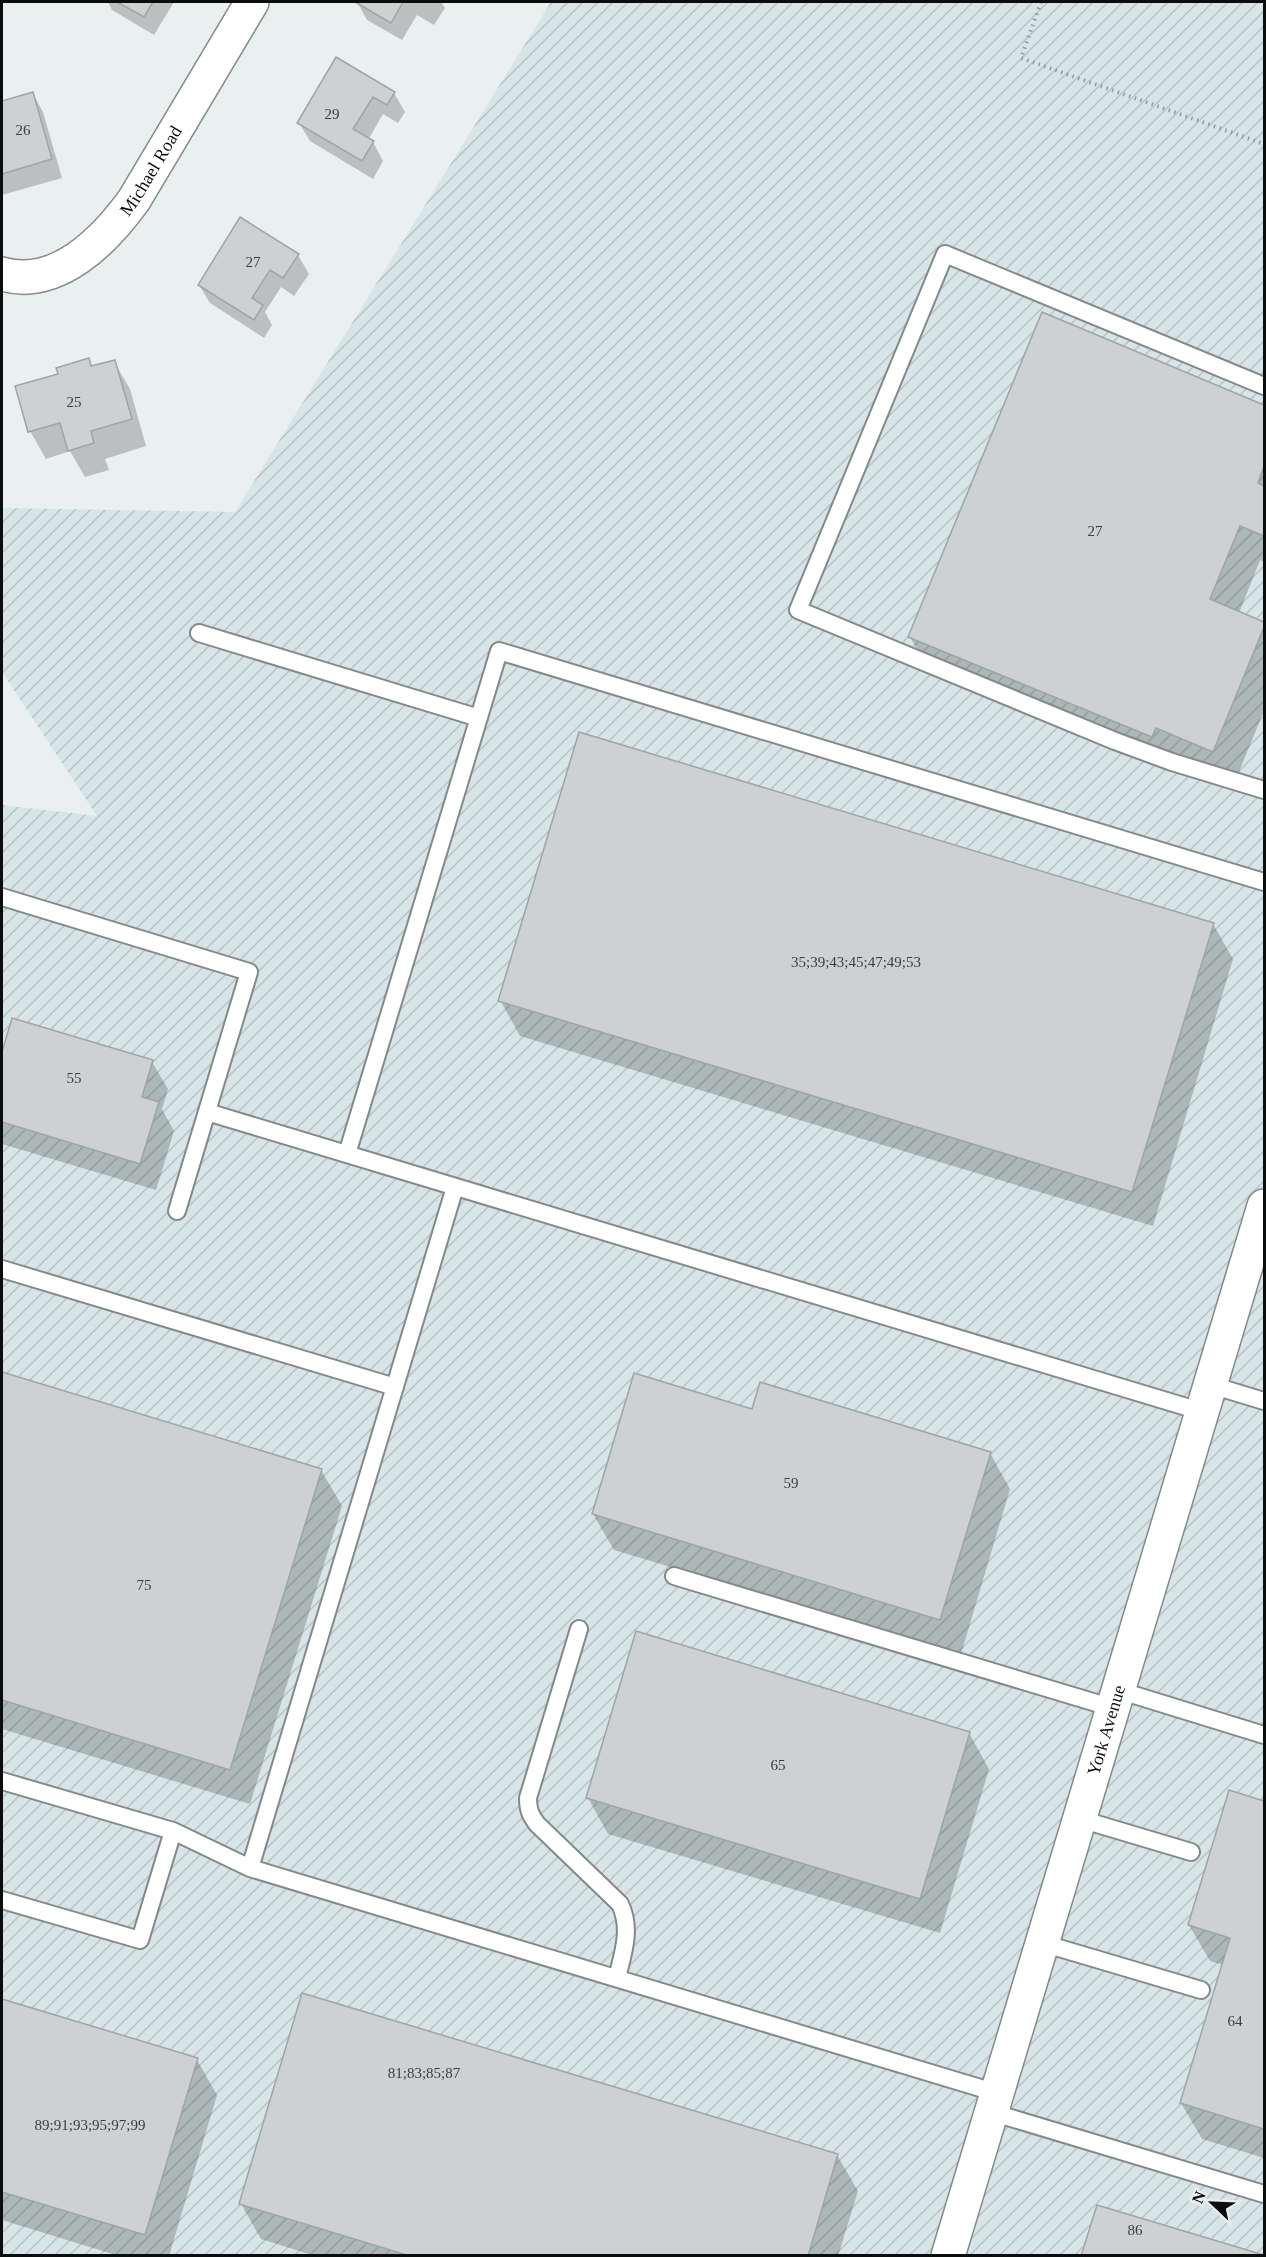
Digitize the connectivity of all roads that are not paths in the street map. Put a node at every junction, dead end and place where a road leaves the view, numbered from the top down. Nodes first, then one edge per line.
1 (252, 2) edge
2 (2, 274) edge
3 (1264, 386) edge
4 (199, 633) dead end
5 (479, 718) junction
6 (1264, 790) edge
7 (1264, 882) edge
8 (2, 897) edge
9 (207, 1112) junction
10 (347, 1154) junction
11 (456, 1187) junction
12 (1264, 1206) edge
13 (177, 1211) dead end
14 (2, 1269) edge
15 (395, 1387) junction
16 (1207, 1399) junction
17 (1264, 1401) edge
18 (674, 1576) dead end
19 (579, 1629) dead end
20 (1116, 1699) junction
21 (1264, 1735) edge
22 (2, 1780) edge
23 (1080, 1819) junction
24 (173, 1831) junction
25 (1191, 1852) dead end
26 (250, 1868) junction
27 (2, 1900) edge
28 (1042, 1943) junction
29 (617, 1978) junction
30 (1201, 1990) dead end
31 (994, 2102) junction
32 (1264, 2194) edge
33 (948, 2256) edge

1 - 2 street, Michael Road
3 - 6 lane
4 - 5 lane
5 - 7 lane
5 - 10 lane
8 - 9 lane
9 - 10 lane
9 - 13 lane
10 - 11 lane
11 - 15 lane
11 - 16 lane
12 - 16 street, York Avenue
14 - 15 lane
15 - 26 lane
16 - 17 lane
16 - 20 street, York Avenue
18 - 20 lane
19 - 29 lane
20 - 21 lane
20 - 23 street, York Avenue
22 - 24 lane
23 - 25 lane
23 - 28 street, York Avenue
24 - 26 lane
24 - 27 lane
26 - 29 lane
28 - 30 lane
28 - 31 street, York Avenue
29 - 31 lane
31 - 32 lane
31 - 33 street, York Avenue

